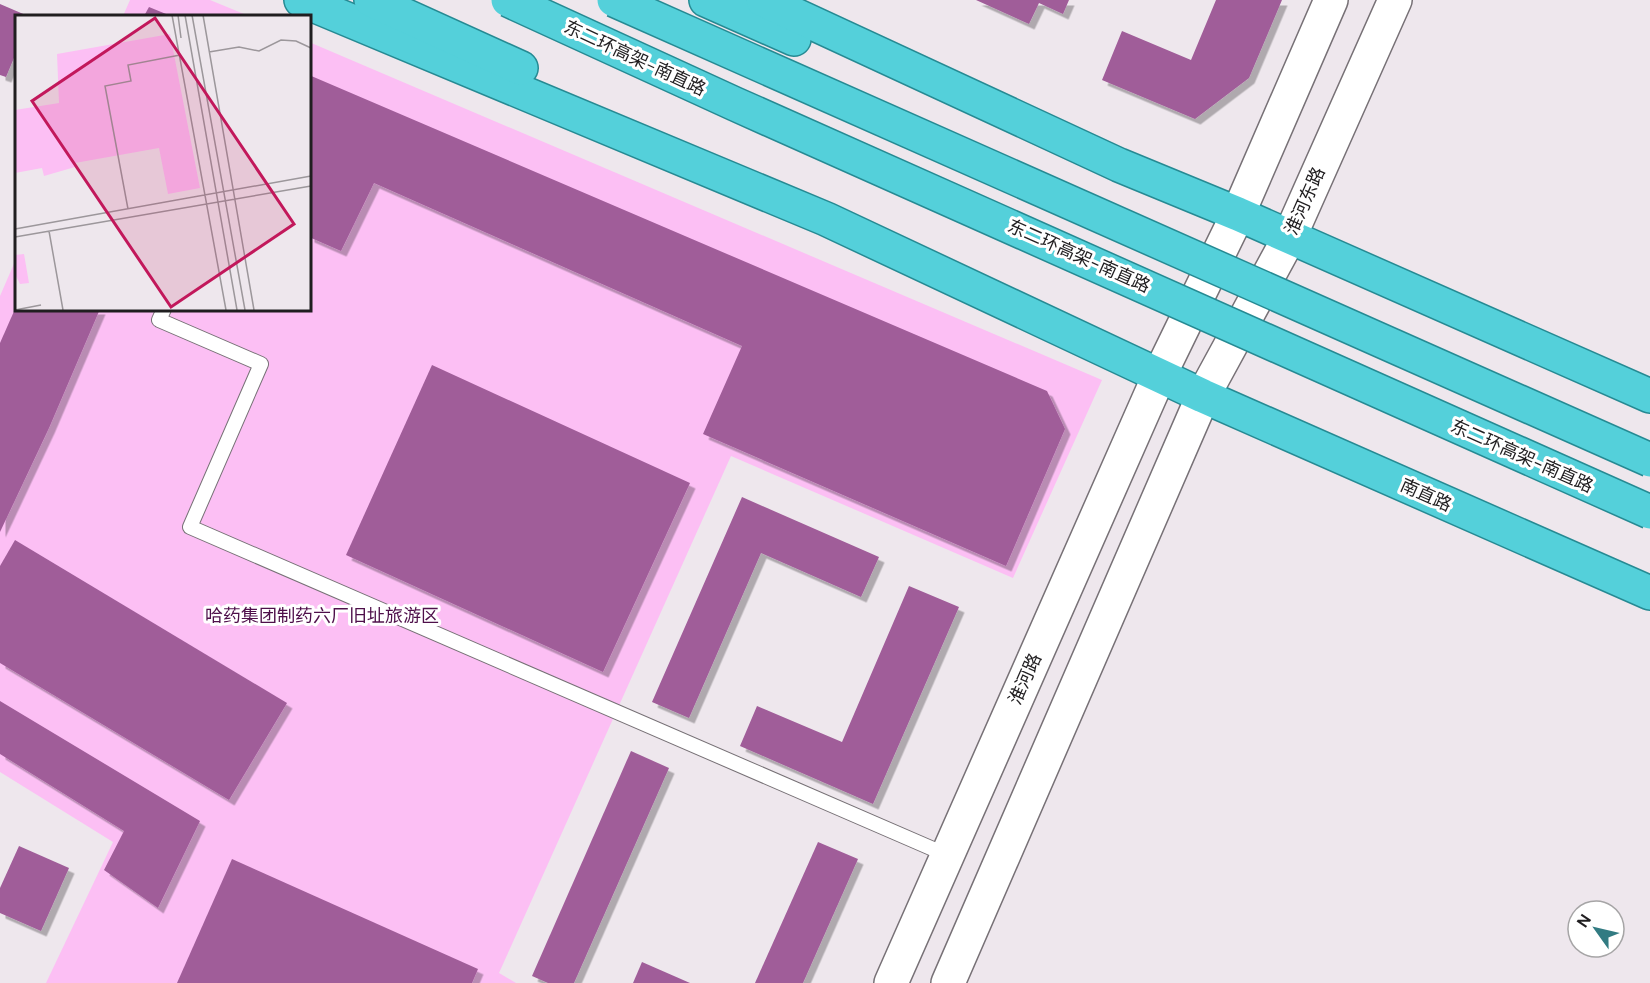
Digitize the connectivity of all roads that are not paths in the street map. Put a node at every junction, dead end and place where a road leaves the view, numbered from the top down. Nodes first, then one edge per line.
1 (371, 0) edge
2 (508, 0) edge
3 (614, 0) edge
4 (706, 0) edge
5 (763, 0) edge
6 (1331, 0) edge
7 (1395, 0) edge
8 (297, 3) edge
9 (1119, 165) junction
10 (1238, 214) junction
11 (826, 219) junction
12 (1289, 238) junction
13 (164, 310) edge
14 (1159, 376) junction
15 (1203, 396) junction
16 (1650, 396) edge
17 (1650, 460) edge
18 (1650, 512) edge
19 (1650, 593) edge
20 (947, 855) junction
21 (891, 983) edge
22 (948, 983) edge

1 - 11 highway
2 - 18 highway, 东二环高架-南直路, bridge
3 - 17 highway, bridge
4 - 9 highway
5 - 9 highway
6 - 10 main road
7 - 12 main road, 淮河东路
8 - 11 highway
9 - 10 highway
10 - 12 highway
10 - 14 main road
11 - 14 highway, 南直路
12 - 15 main road, 淮河东路
12 - 16 highway
13 - 20 lane
14 - 15 highway, 南直路
14 - 20 main road, 淮河路
15 - 19 highway, 南直路
15 - 22 main road
20 - 21 main road, 淮河路

